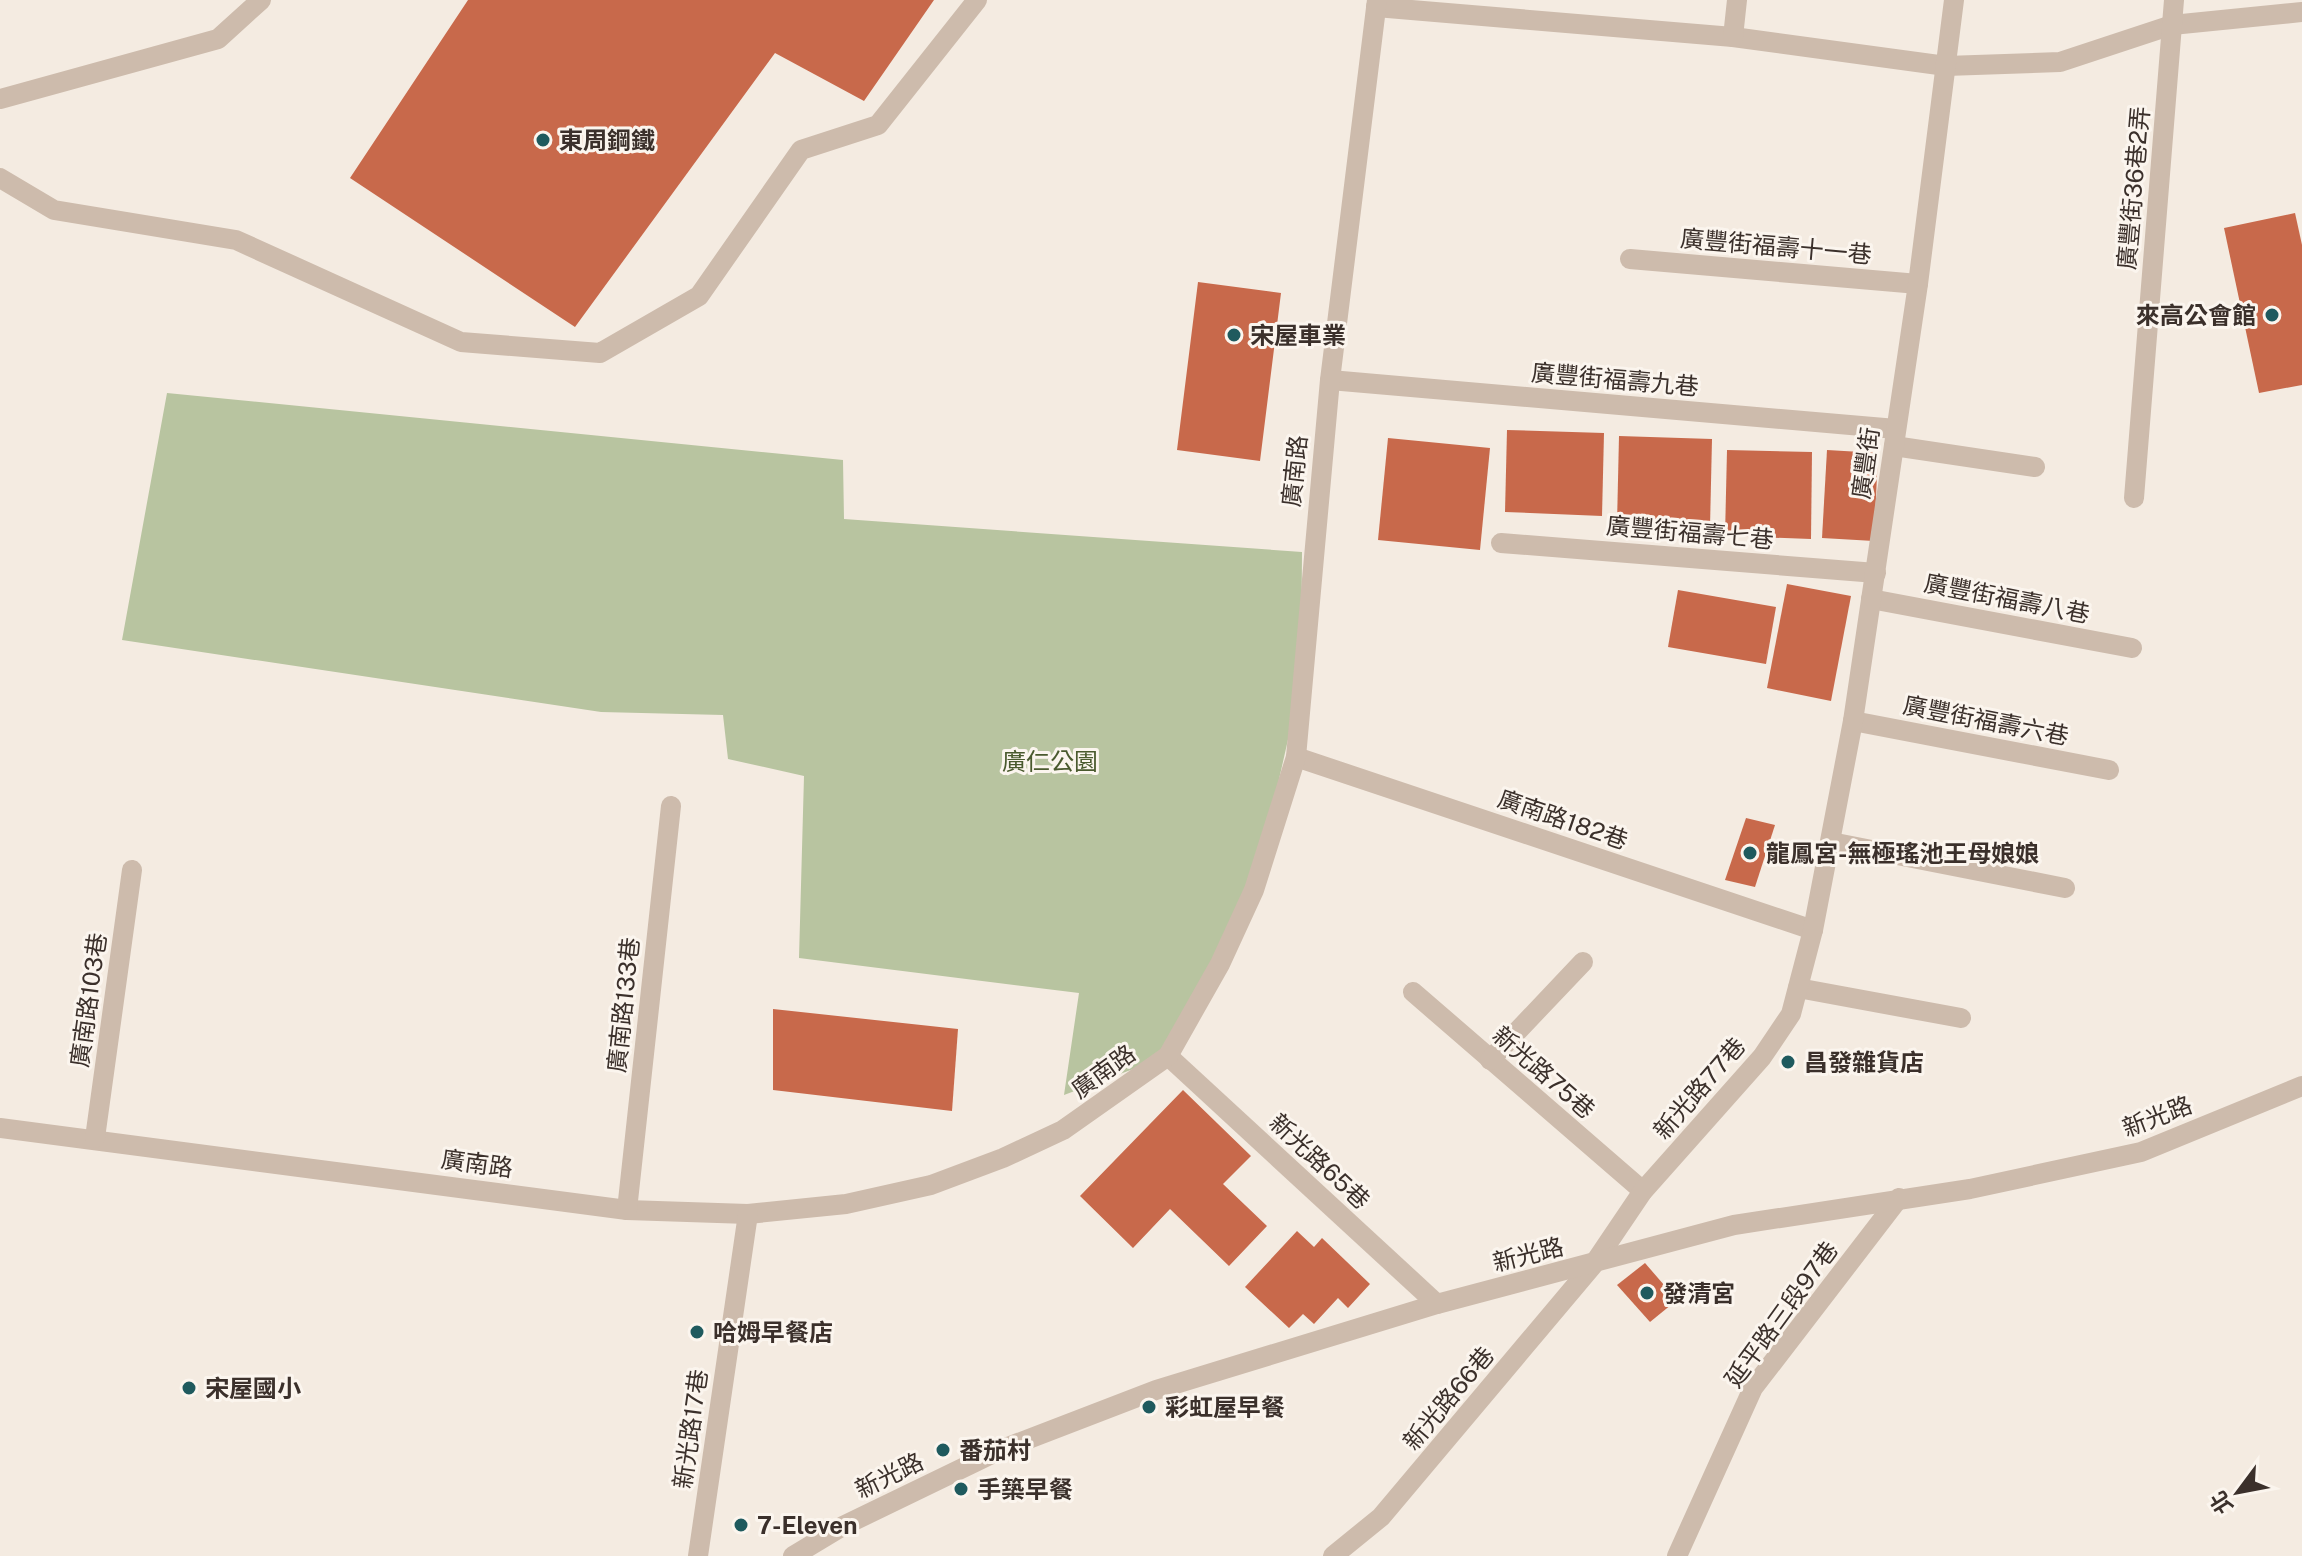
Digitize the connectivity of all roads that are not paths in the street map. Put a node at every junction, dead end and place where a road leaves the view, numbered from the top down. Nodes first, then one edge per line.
1 (261, 0) edge
2 (977, 0) edge
3 (1737, 0) edge
4 (1954, 0) edge
5 (2174, 0) edge
6 (1376, 4) edge
7 (1528, 9) edge
8 (2302, 12) edge
9 (2172, 25) junction
10 (1733, 37) junction
11 (1946, 66) junction
12 (0, 99) edge
13 (0, 178) edge
14 (1630, 259) dead end
15 (1918, 284) junction
16 (1330, 380) junction
17 (1895, 438) junction
18 (2035, 467) dead end
19 (2134, 498) dead end
20 (1501, 543) dead end
21 (1876, 573) junction
22 (1871, 599) junction
23 (2132, 648) dead end
24 (1853, 721) junction
25 (1296, 757) junction
26 (2109, 770) dead end
27 (671, 806) dead end
28 (1831, 842) junction
29 (132, 870) dead end
30 (2065, 888) dead end
31 (1813, 930) junction
32 (1583, 962) dead end
33 (1798, 988) junction
34 (1413, 992) dead end
35 (1961, 1018) dead end
36 (1168, 1056) junction
37 (1490, 1060) junction
38 (2302, 1086) edge
39 (0, 1128) edge
40 (95, 1138) junction
41 (1643, 1191) junction
42 (1899, 1198) junction
43 (627, 1210) junction
44 (748, 1214) junction
45 (1593, 1265) junction
46 (1437, 1304) junction
47 (698, 1556) edge
48 (793, 1556) edge
49 (1333, 1556) edge
50 (1677, 1556) edge

1 - 12 street
2 - 13 street
3 - 10 street
4 - 11 street, 廣豐街
5 - 9 street, 廣豐街36巷2弄
6 - 7 street
6 - 16 street, 廣南路
7 - 10 street
8 - 9 street
9 - 11 street
9 - 19 street, 廣豐街36巷2弄
10 - 11 street
11 - 15 street, 廣豐街
14 - 15 street, 廣豐街福壽十一巷
15 - 17 street, 廣豐街
16 - 17 street, 廣豐街福壽九巷
16 - 25 street, 廣南路
17 - 18 street, 廣豐街福壽九巷
17 - 21 street, 廣豐街
20 - 21 street, 廣豐街福壽七巷
21 - 22 street, 廣豐街
22 - 23 street, 廣豐街福壽八巷
22 - 24 street, 廣豐街
24 - 26 street, 廣豐街福壽六巷
24 - 28 street, 廣豐街
25 - 31 street, 廣南路182巷
25 - 36 street, 廣南路
27 - 43 street, 廣南路133巷
28 - 30 street
28 - 31 street, 廣豐街
29 - 40 street, 廣南路103巷
31 - 33 street, 新光路77巷
32 - 37 street
33 - 35 street
33 - 41 street, 新光路77巷
34 - 37 street, 新光路75巷
36 - 44 street, 廣南路
36 - 46 street, 新光路65巷
37 - 41 street, 新光路75巷
38 - 42 street, 新光路
39 - 40 street, 廣南路
40 - 43 street, 廣南路
41 - 45 street, 新光路77巷
42 - 45 street, 新光路
42 - 50 street, 延平路三段97巷
43 - 44 street, 廣南路
44 - 47 street, 新光路17巷
45 - 46 street, 新光路
45 - 49 street, 新光路66巷
46 - 48 street, 新光路

